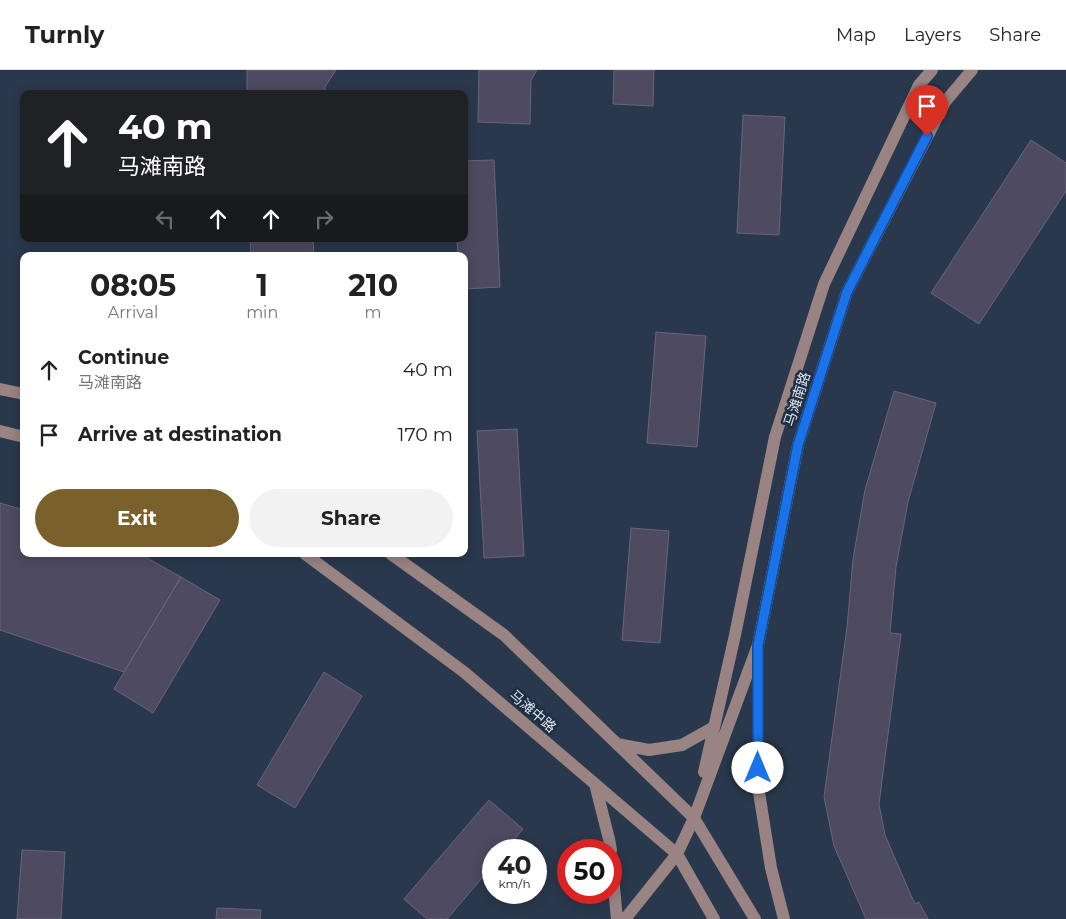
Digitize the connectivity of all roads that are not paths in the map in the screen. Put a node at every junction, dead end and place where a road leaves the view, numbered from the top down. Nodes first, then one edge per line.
1 (932, 70) edge
2 (972, 70) edge
3 (0, 389) edge
4 (20, 393) edge
5 (0, 431) edge
6 (20, 436) edge
7 (308, 557) edge
8 (395, 557) edge
9 (758, 645) junction
10 (714, 727) junction
11 (617, 744) junction
12 (595, 784) junction
13 (694, 818) junction
14 (610, 839) edge
15 (677, 854) junction
16 (617, 904) edge
17 (617, 919) edge
18 (625, 919) edge
19 (714, 919) edge
20 (756, 919) edge
21 (784, 919) edge

1 - 10 main road, 马滩南路
2 - 9 main road, 马滩南路
3 - 4 main road
5 - 6 main road
7 - 12 main road, 马滩中路
8 - 11 main road
9 - 13 main road, 马滩南路
9 - 21 main road
10 - 11 main road
10 - 13 main road, 马滩南路
11 - 13 main road
12 - 14 main road
12 - 15 main road, 马滩中路
13 - 15 main road, 马滩南路
13 - 20 main road
15 - 18 main road, 马滩南路
15 - 19 main road, 马滩中路
16 - 17 main road

